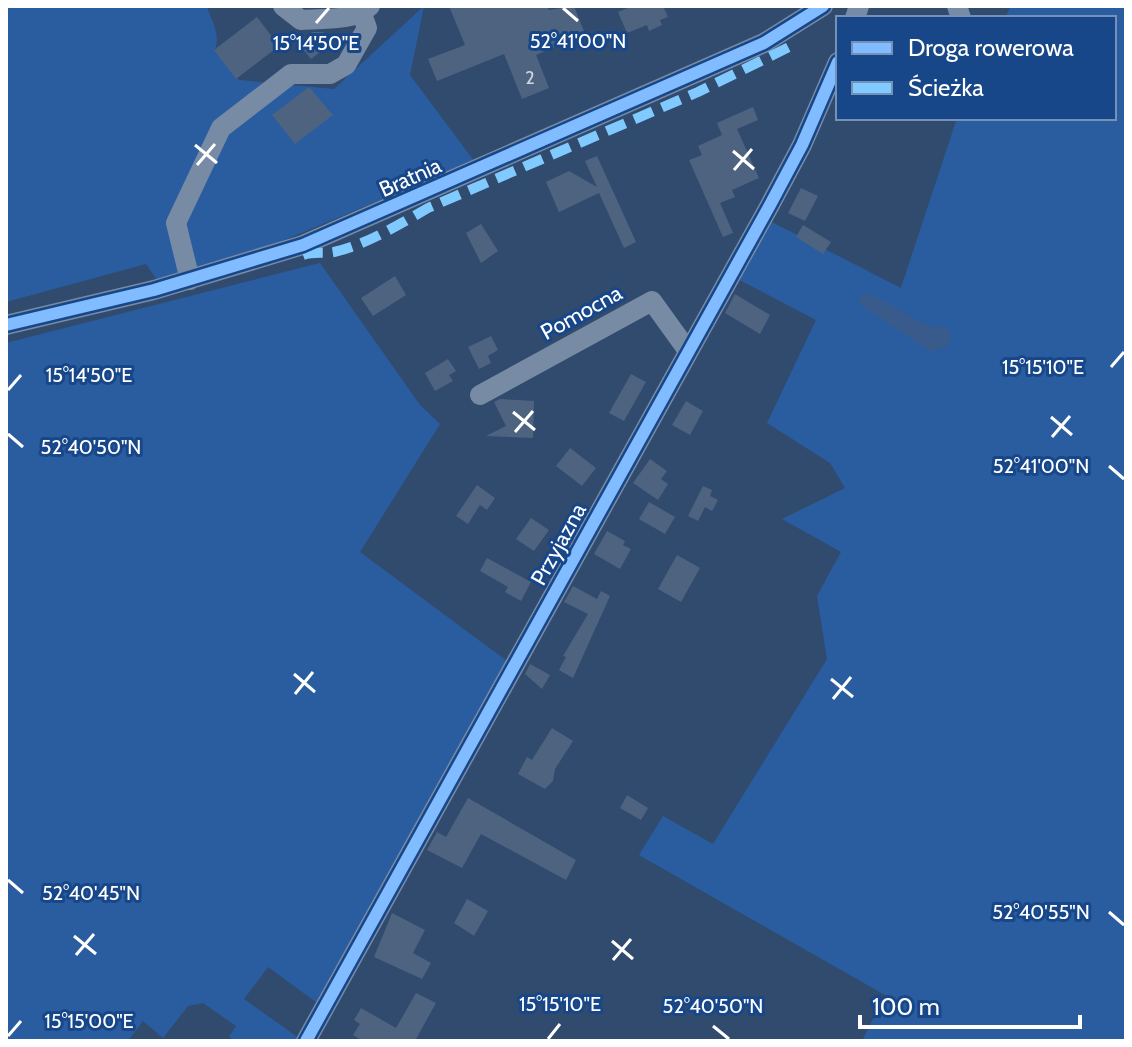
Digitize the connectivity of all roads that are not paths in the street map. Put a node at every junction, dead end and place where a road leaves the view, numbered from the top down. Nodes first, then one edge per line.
1 (283, 6) edge
2 (790, 6) edge
3 (366, 10) edge
4 (817, 10) edge
5 (836, 67) edge
6 (190, 280) junction
7 (6, 325) edge
8 (688, 351) junction
9 (480, 395) dead end
10 (306, 1041) edge

1 - 3 street
2 - 4 street
3 - 6 street
4 - 6 street, Bratnia
5 - 8 street, Przyjazna
6 - 7 street, Bratnia
8 - 9 street, Pomocna
8 - 10 street, Przyjazna

